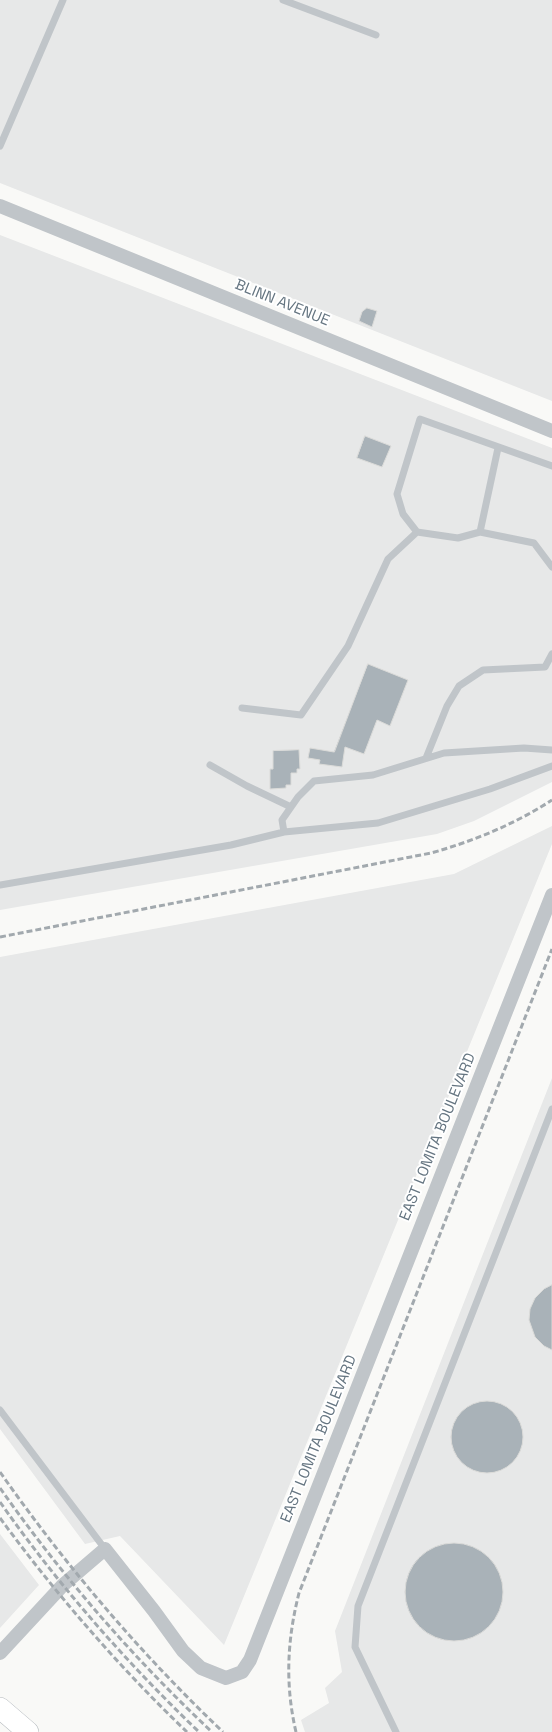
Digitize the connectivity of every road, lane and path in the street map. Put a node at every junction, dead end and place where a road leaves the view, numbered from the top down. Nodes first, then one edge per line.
1 (63, 0) edge
2 (283, 0) edge
3 (376, 35) dead end
4 (0, 146) edge
5 (0, 206) edge
6 (552, 431) edge
7 (498, 448) junction
8 (552, 466) edge
9 (417, 532) junction
10 (480, 532) junction
11 (552, 566) edge
12 (552, 654) edge
13 (242, 708) dead end
14 (552, 750) edge
15 (426, 758) junction
16 (210, 765) dead end
17 (552, 766) edge
18 (291, 807) junction
19 (284, 832) junction
20 (0, 885) edge
21 (552, 895) edge
22 (552, 1109) edge
23 (0, 1410) edge
24 (105, 1549) junction
25 (0, 1653) edge
26 (0, 1708) edge
27 (28, 1732) edge
28 (396, 1732) edge

1 - 4 lane
2 - 3 lane
5 - 6 street, BLINN AVENUE
7 - 8 lane
7 - 9 lane
7 - 10 lane
9 - 10 lane
9 - 13 lane
10 - 11 lane
12 - 15 lane
14 - 15 lane
15 - 18 lane
16 - 18 lane
17 - 19 lane
18 - 19 lane
19 - 20 lane
21 - 24 street, EAST LOMITA BOULEVARD
22 - 28 lane
23 - 24 lane
24 - 25 street
26 - 27 main road

